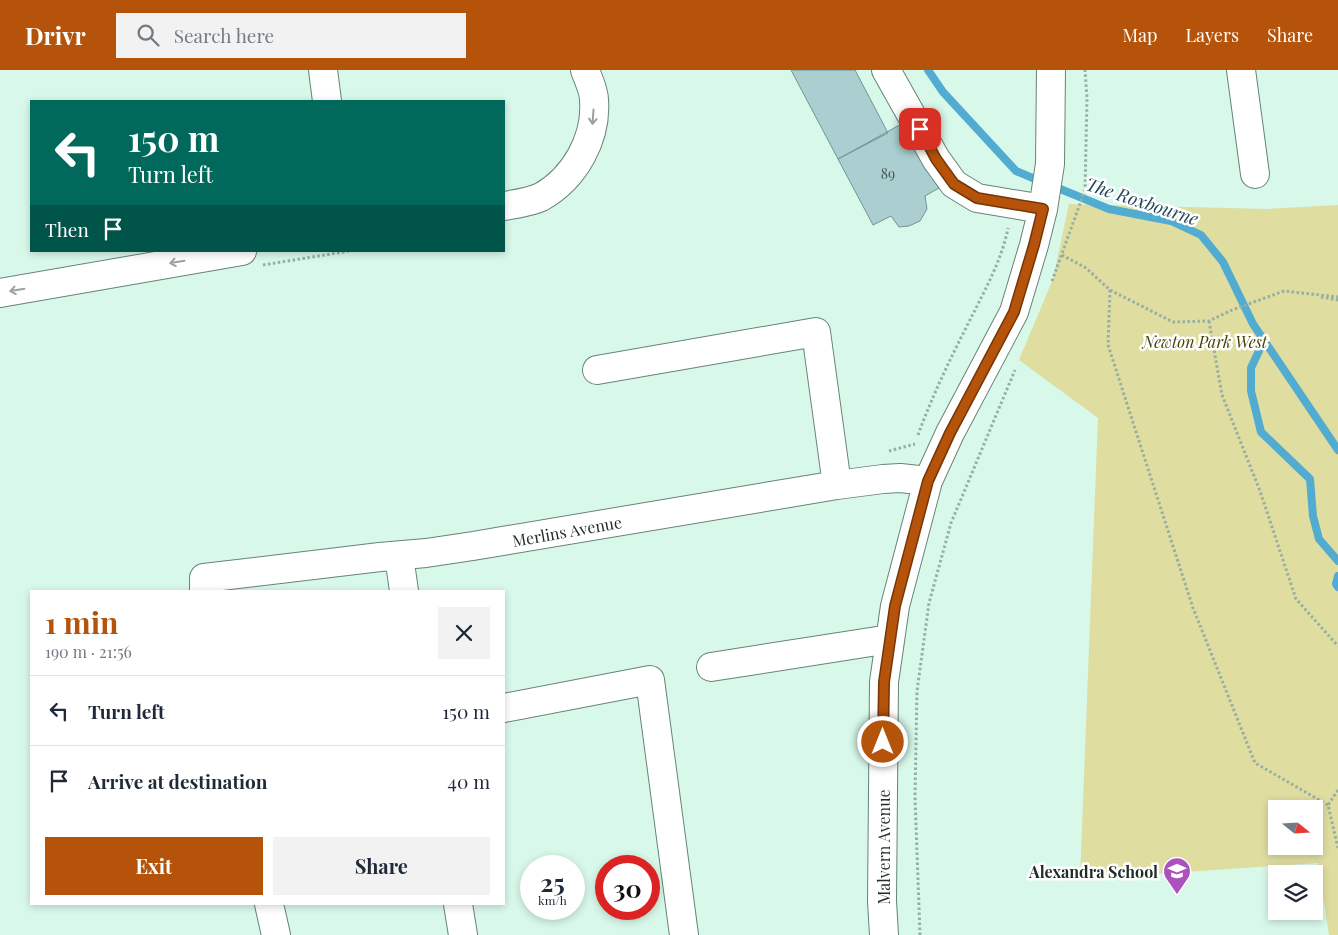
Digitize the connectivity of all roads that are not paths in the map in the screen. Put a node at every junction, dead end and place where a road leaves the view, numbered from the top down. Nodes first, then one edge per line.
1 (323, 70) edge
2 (586, 70) edge
3 (886, 70) edge
4 (1051, 70) edge
5 (1241, 70) edge
6 (327, 100) edge
7 (1255, 174) dead end
8 (505, 206) edge
9 (1043, 209) junction
10 (236, 252) edge
11 (0, 293) edge
12 (596, 370) dead end
13 (928, 481) junction
14 (837, 485) junction
15 (399, 556) junction
16 (204, 585) edge
17 (404, 590) edge
18 (890, 639) junction
19 (711, 667) dead end
20 (505, 708) edge
21 (270, 905) edge
22 (458, 905) edge
23 (276, 935) edge
24 (464, 935) edge
25 (684, 935) edge
26 (884, 935) edge

1 - 6 street
2 -> 8 street
3 - 9 street
4 - 9 street, Malvern Avenue
5 - 7 street
9 - 13 street, Malvern Avenue
10 -> 11 street
12 - 14 street
13 - 14 street, Merlins Avenue
13 - 18 street, Malvern Avenue
14 - 15 street, Merlins Avenue
15 - 16 street, Merlins Avenue
15 - 17 street
18 - 19 street
18 - 26 street, Malvern Avenue
20 - 25 street
21 - 23 street
22 - 24 street

